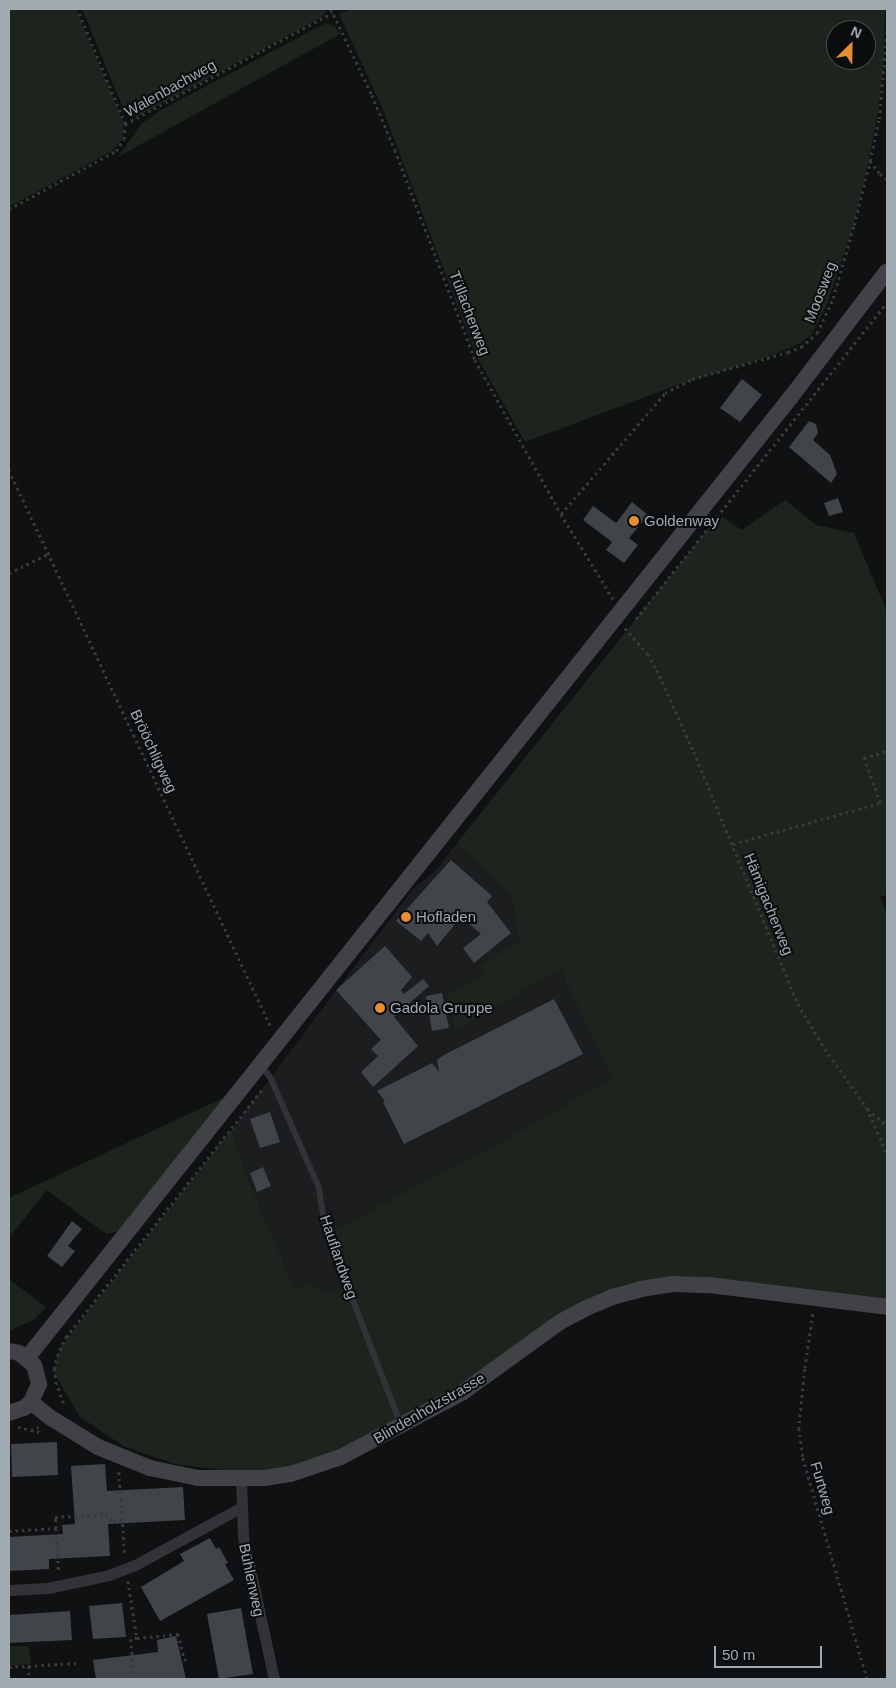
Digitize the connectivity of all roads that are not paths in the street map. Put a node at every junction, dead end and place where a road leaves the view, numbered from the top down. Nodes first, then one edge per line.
1 (887, 271) edge
2 (261, 1064) junction
3 (887, 1307) edge
4 (9, 1351) edge
5 (27, 1358) junction
6 (32, 1402) junction
7 (10, 1420) edge
8 (402, 1425) junction
9 (242, 1479) junction
10 (242, 1507) junction
11 (9, 1590) edge
12 (274, 1679) edge

1 - 2 main road
2 - 5 main road
2 - 8 lane, Hauflandweg
3 - 8 main road, Blindenholzstrasse
4 - 5 main road
5 - 6 main road
6 - 7 main road
6 - 9 main road, Blindenholzstrasse
8 - 9 main road, Blindenholzstrasse
9 - 10 street, Bühlenweg
10 - 11 street
10 - 12 street, Bühlenweg

